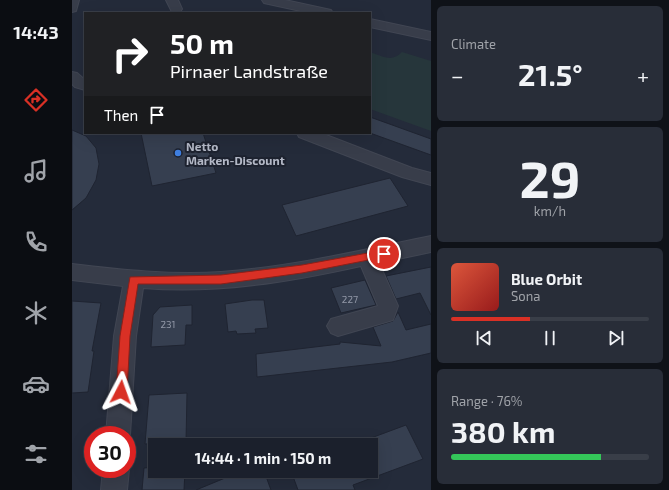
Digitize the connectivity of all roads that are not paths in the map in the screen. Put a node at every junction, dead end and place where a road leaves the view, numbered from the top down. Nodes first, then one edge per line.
1 (73, 0) edge
2 (268, 0) edge
3 (72, 8) edge
4 (322, 12) edge
5 (371, 23) edge
6 (431, 36) edge
7 (72, 76) edge
8 (84, 85) edge
9 (308, 134) edge
10 (431, 179) edge
11 (431, 244) edge
12 (367, 257) junction
13 (72, 272) edge
14 (134, 280) junction
15 (338, 326) dead end
16 (119, 426) edge
17 (115, 478) edge
18 (114, 490) edge

1 - 3 street
2 - 4 street
5 - 6 street
7 - 8 street
9 - 10 street
11 - 12 street
12 - 14 street
12 - 15 street
13 - 14 street
14 - 16 street
17 - 18 street

